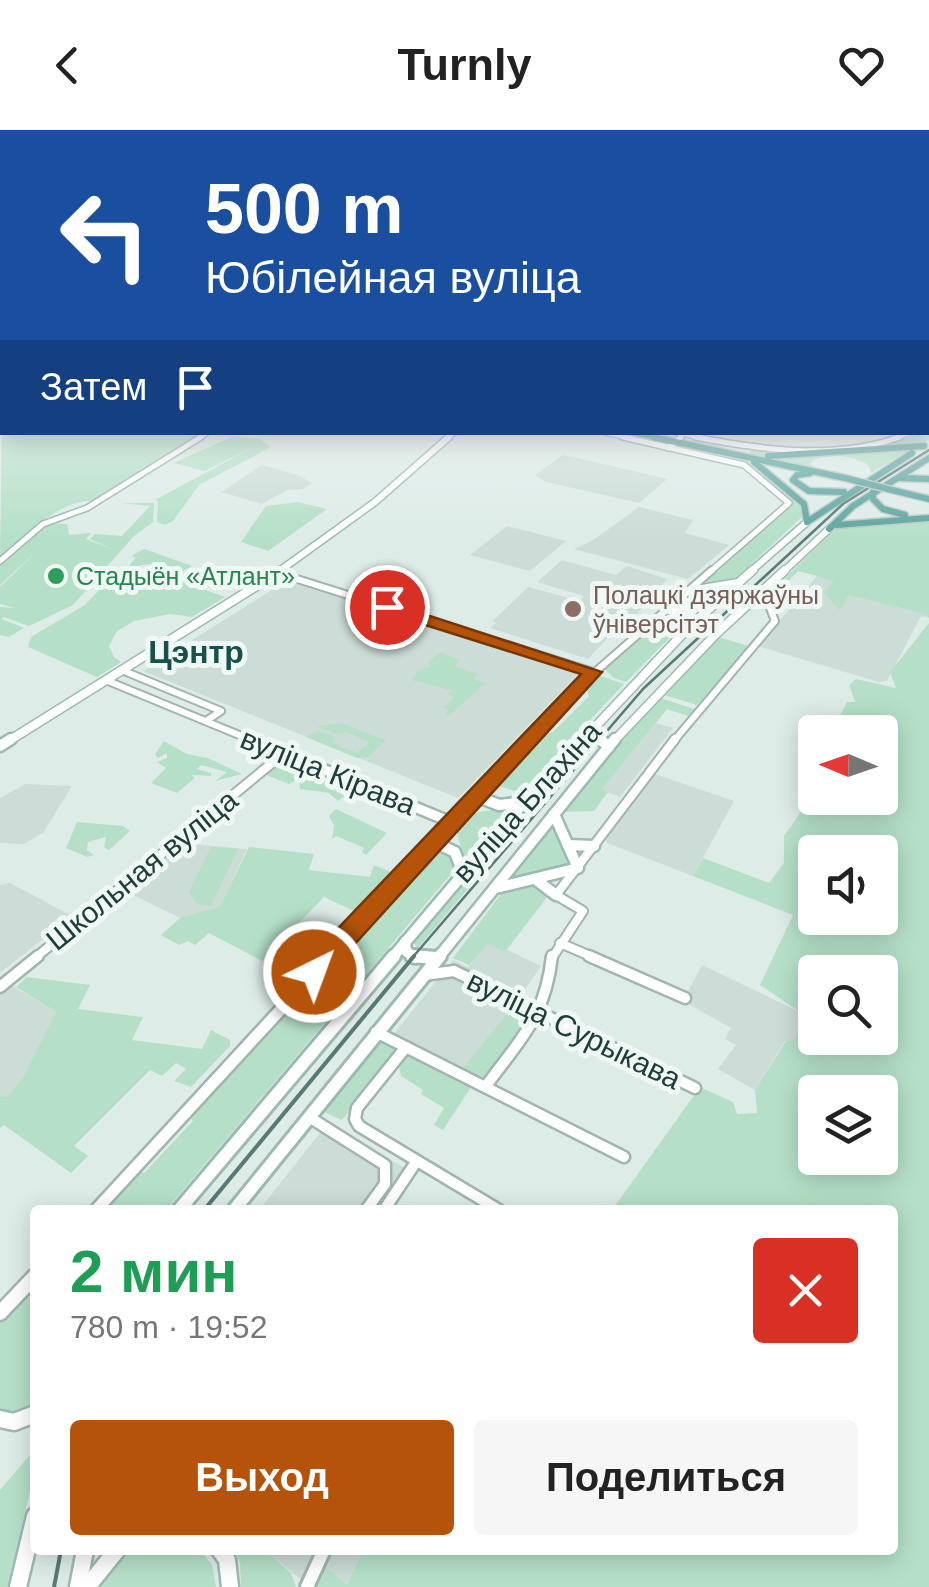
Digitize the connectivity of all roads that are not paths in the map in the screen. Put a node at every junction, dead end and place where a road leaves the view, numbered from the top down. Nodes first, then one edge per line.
1 (204, 435) edge
2 (451, 435) edge
3 (640, 435) edge
4 (907, 435) edge
5 (677, 438) edge
6 (926, 445) edge
7 (752, 458) junction
8 (929, 458) edge
9 (860, 461) dead end
10 (870, 468) dead end
11 (826, 474) junction
12 (869, 478) junction
13 (929, 479) edge
14 (891, 480) junction
15 (849, 491) junction
16 (873, 492) junction
17 (929, 499) edge
18 (929, 515) edge
19 (807, 522) junction
20 (829, 529) junction
21 (0, 561) edge
22 (278, 573) junction
23 (697, 582) junction
24 (739, 583) junction
25 (714, 587) junction
26 (763, 590) junction
27 (683, 594) junction
28 (666, 609) junction
29 (686, 613) junction
30 (691, 625) junction
31 (124, 671) junction
32 (592, 672) junction
33 (108, 681) junction
34 (206, 722) junction
35 (584, 737) junction
36 (0, 746) edge
37 (609, 747) junction
38 (284, 754) junction
39 (476, 796) junction
40 (525, 801) junction
41 (554, 814) junction
42 (451, 822) junction
43 (432, 842) junction
44 (568, 846) junction
45 (594, 846) junction
46 (578, 868) junction
47 (463, 874) junction
48 (534, 878) junction
49 (495, 889) junction
50 (556, 895) junction
51 (405, 942) junction
52 (560, 943) junction
53 (440, 953) junction
54 (454, 971) junction
55 (422, 975) junction
56 (0, 987) edge
57 (685, 998) dead end
58 (540, 1012) junction
59 (376, 1032) junction
60 (406, 1047) junction
61 (486, 1086) junction
62 (694, 1088) dead end
63 (309, 1117) junction
64 (624, 1157) dead end
65 (416, 1162) junction
66 (101, 1205) edge
67 (184, 1205) edge
68 (238, 1205) edge
69 (370, 1205) edge
70 (387, 1205) edge
71 (491, 1205) edge
72 (30, 1281) edge
73 (0, 1313) edge
74 (30, 1416) edge
75 (0, 1419) edge
76 (30, 1537) edge
77 (84, 1555) edge
78 (113, 1555) edge
79 (224, 1555) edge
80 (322, 1555) edge
81 (18, 1587) edge
82 (78, 1587) edge
83 (87, 1587) edge
84 (230, 1587) edge
85 (307, 1587) edge

1 - 21 street
2 - 22 main road
3 - 5 street
4 - 5 street
5 - 7 main road
5 - 23 street, вуліца Блахіна
6 - 7 main road
6 - 12 main road, вуліца Блахіна
7 - 11 main road
7 - 19 main road
8 - 14 main road, вуліца Блахіна
9 - 11 main road
10 - 12 main road
11 - 15 main road
11 - 17 main road, bridge
12 - 15 main road, вуліца Блахіна
13 - 14 main road
14 - 16 main road, вуліца Блахіна
15 - 19 main road, вуліца Блахіна
16 - 18 main road
16 - 20 main road, вуліца Блахіна
18 - 20 main road
19 - 24 main road, вуліца Блахіна
20 - 26 main road, вуліца Блахіна
22 - 31 main road
22 - 32 street
23 - 25 main road
23 - 27 street, вуліца Блахіна
24 - 25 main road
24 - 30 main road, вуліца Блахіна
25 - 27 main road
26 - 37 main road, вуліца Блахіна
26 - 45 street
27 - 28 street, вуліца Блахіна
27 - 29 main road
28 - 29 main road
28 - 32 street, вуліца Блахіна
29 - 30 main road
30 - 35 main road, вуліца Блахіна
31 - 33 main road
31 - 34 street, вуліца Кірава
32 - 39 street, вуліца Блахіна
33 - 34 street, вуліца Кірава
33 - 36 main road
34 - 38 street, вуліца Кірава
35 - 37 main road
35 - 40 main road, вуліца Блахіна
37 - 41 main road, вуліца Блахіна
38 - 42 street, вуліца Кірава
38 - 56 street, Школьная вуліца
39 - 40 main road
39 - 42 street, вуліца Блахіна
40 - 47 main road, вуліца Блахіна
41 - 44 main road
41 - 49 main road, вуліца Блахіна
42 - 43 street, вуліца Блахіна
43 - 47 main road
43 - 66 street, вуліца Блахіна
44 - 45 main road
44 - 46 main road
45 - 46 street
46 - 48 main road
46 - 50 street
47 - 51 main road, вуліца Блахіна
48 - 49 main road
48 - 50 main road
49 - 53 main road, вуліца Блахіна
50 - 52 street
51 - 53 main road
51 - 67 main road, вуліца Блахіна
52 - 57 street
52 - 58 street
53 - 54 street
53 - 55 main road, вуліца Блахіна
54 - 55 street
54 - 58 street, вуліца Сурыкава
55 - 59 main road, вуліца Блахіна
58 - 61 street
58 - 62 street, вуліца Сурыкава
59 - 60 street
59 - 63 main road, вуліца Блахіна
60 - 61 street
60 - 65 street
61 - 64 street
63 - 68 main road, вуліца Блахіна
63 - 69 street
65 - 70 street
65 - 71 street
72 - 73 street
74 - 75 main road
76 - 81 main road
77 - 82 main road
78 - 83 main road
79 - 84 main road
80 - 85 street

